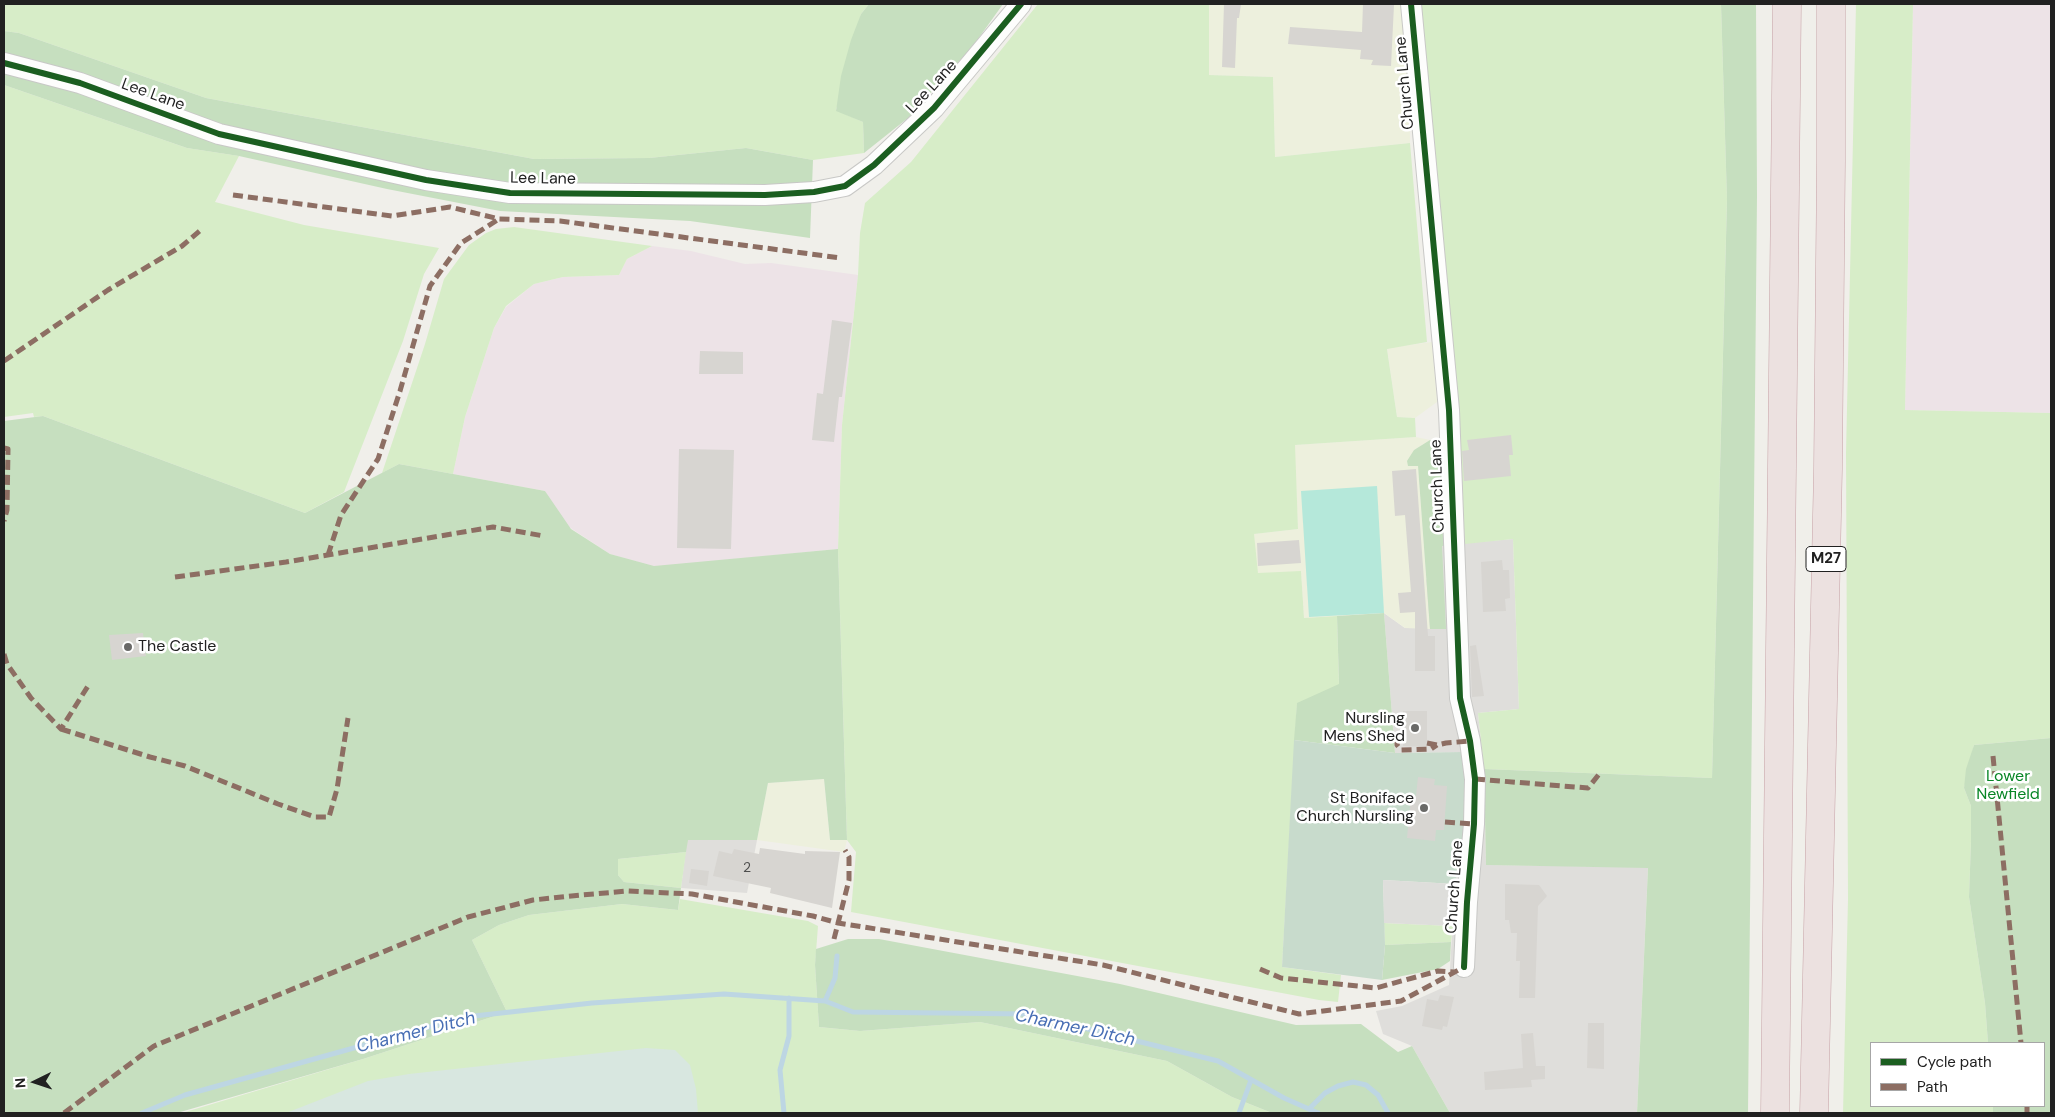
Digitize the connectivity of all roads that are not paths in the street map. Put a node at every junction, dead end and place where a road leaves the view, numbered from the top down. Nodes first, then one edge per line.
1 (1021, 4) edge
2 (1412, 4) edge
3 (1788, 4) edge
4 (1831, 4) edge
5 (4, 62) edge
6 (1464, 967) dead end
7 (1774, 1113) edge
8 (1814, 1113) edge

1 - 5 street, Lee Lane
2 - 6 street, Church Lane
3 - 7 highway
4 - 8 highway, M27

